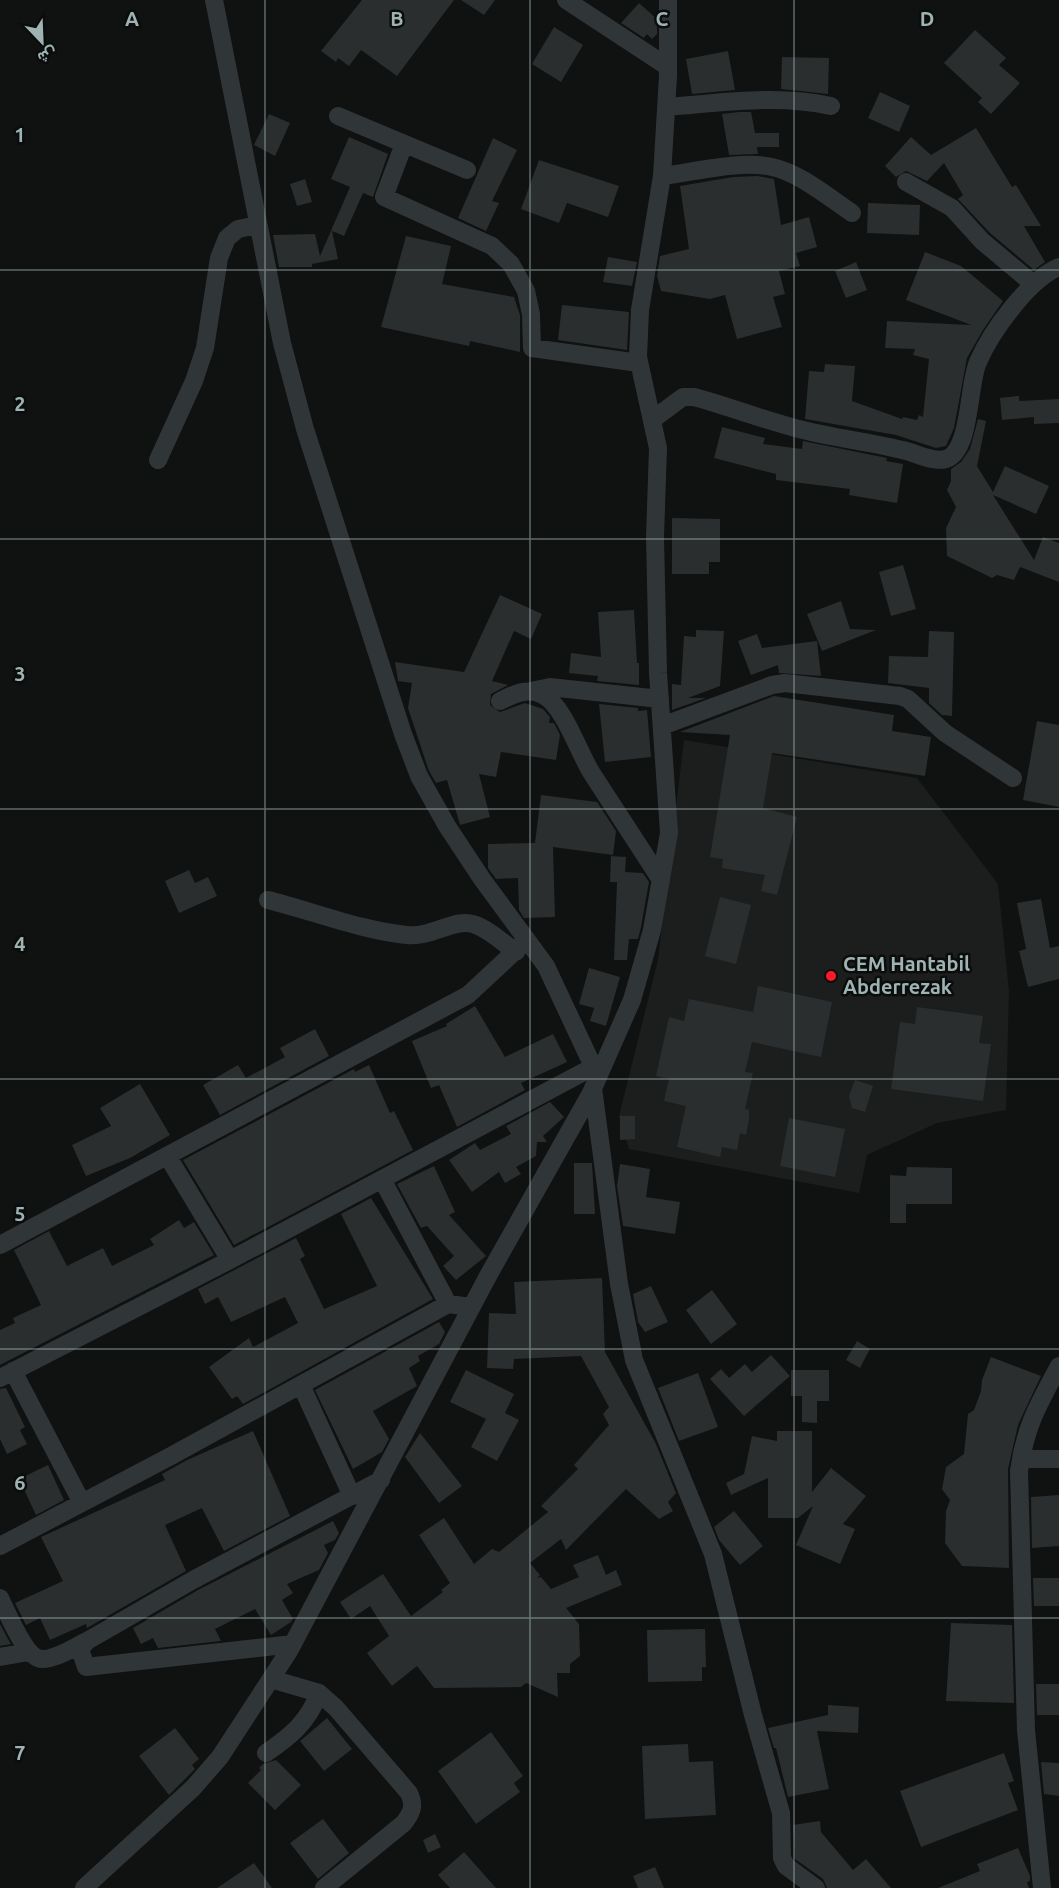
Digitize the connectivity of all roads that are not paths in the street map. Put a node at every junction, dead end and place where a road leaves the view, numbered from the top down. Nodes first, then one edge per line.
1 (213, 0) edge
2 (566, 0) edge
3 (668, 0) edge
4 (668, 67) junction
5 (831, 106) dead end
6 (666, 107) junction
7 (338, 116) dead end
8 (404, 144) junction
9 (467, 170) dead end
10 (662, 176) junction
11 (906, 182) dead end
12 (852, 213) dead end
13 (257, 225) junction
14 (1059, 267) edge
15 (1032, 283) junction
16 (639, 363) junction
17 (651, 420) junction
18 (158, 460) dead end
19 (530, 691) junction
20 (660, 699) junction
21 (500, 701) dead end
22 (662, 726) junction
23 (1013, 778) dead end
24 (661, 880) junction
25 (268, 900) dead end
26 (521, 946) junction
27 (595, 1077) junction
28 (168, 1157) junction
29 (382, 1179) junction
30 (0, 1245) edge
31 (230, 1260) junction
32 (448, 1304) junction
33 (471, 1307) junction
34 (1059, 1366) edge
35 (7, 1375) edge
36 (301, 1385) junction
37 (1051, 1393) edge
38 (1021, 1459) junction
39 (1059, 1459) edge
40 (381, 1480) junction
41 (352, 1496) junction
42 (82, 1503) junction
43 (0, 1546) edge
44 (0, 1598) edge
45 (87, 1641) junction
46 (293, 1644) junction
47 (29, 1652) junction
48 (0, 1657) edge
49 (271, 1678) junction
50 (319, 1693) junction
51 (266, 1753) dead end
52 (84, 1888) edge
53 (324, 1888) edge
54 (816, 1888) edge
55 (1042, 1888) edge

1 - 13 street
2 - 4 street
3 - 4 street
4 - 6 street
5 - 6 street
6 - 10 street
7 - 8 street
8 - 9 street
8 - 16 street
10 - 12 street
10 - 16 street
11 - 15 street
13 - 18 street
13 - 26 street
14 - 15 street
15 - 17 street
16 - 17 street
17 - 20 street
19 - 20 street
19 - 21 street
19 - 24 street
20 - 22 street
22 - 23 street
22 - 24 street
24 - 27 street
25 - 26 street
26 - 27 street
26 - 28 street
27 - 29 street
27 - 33 street
27 - 54 street
28 - 30 street
28 - 31 street
29 - 31 street
29 - 32 street
31 - 35 street
32 - 33 street
32 - 36 street
33 - 40 street
34 - 37 street
35 - 42 street
36 - 41 street
36 - 42 street
37 - 38 street
38 - 39 street
38 - 55 street
40 - 41 street
40 - 46 street
41 - 45 street
42 - 43 street
44 - 47 street
45 - 46 street
45 - 47 street
46 - 49 street
47 - 48 street
49 - 50 street
49 - 52 street
50 - 51 street
50 - 53 street

